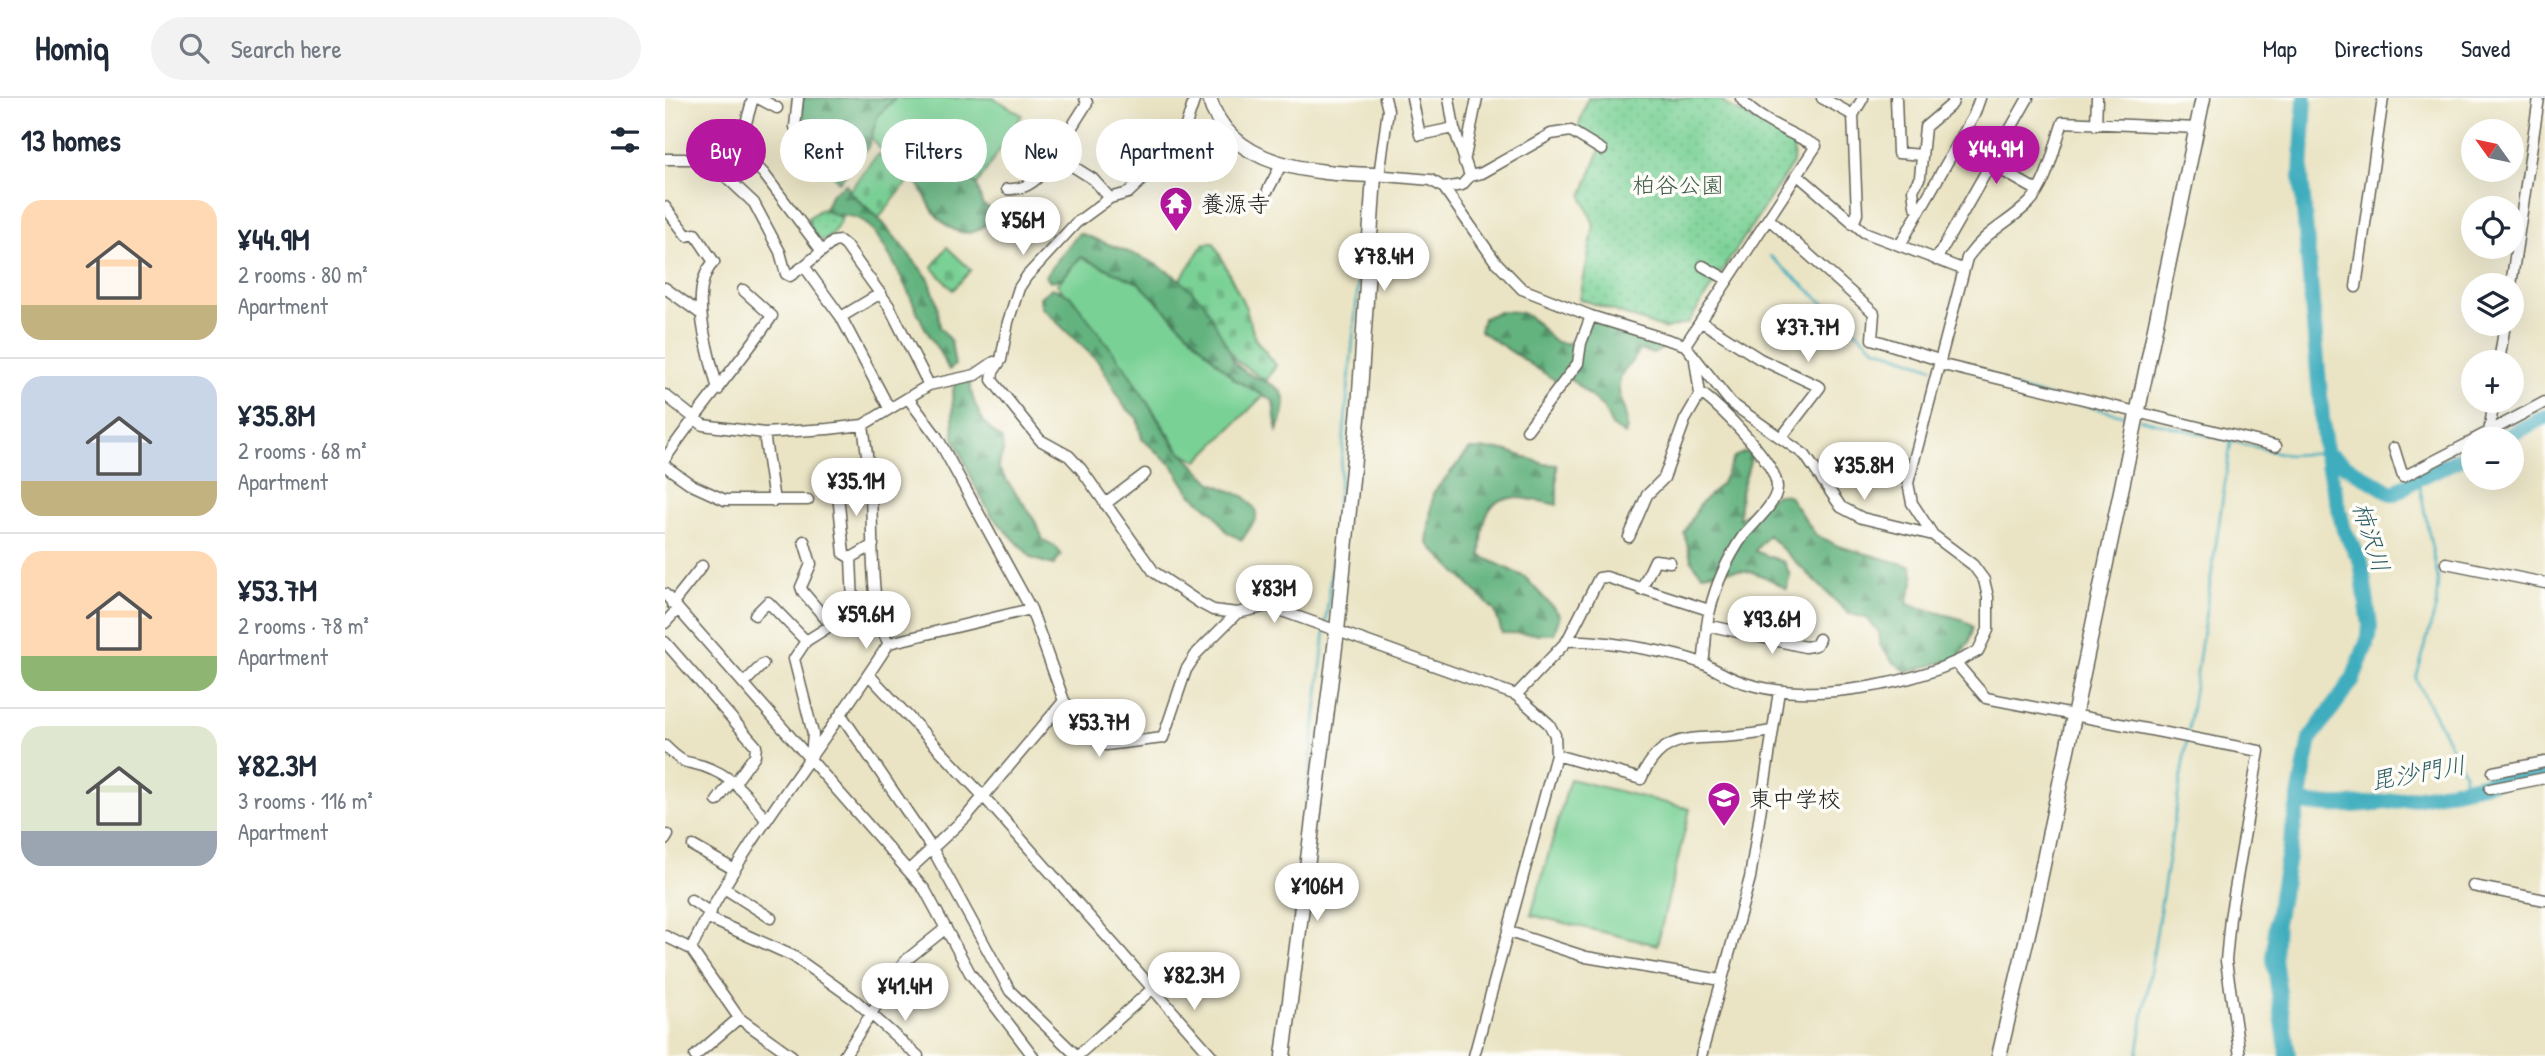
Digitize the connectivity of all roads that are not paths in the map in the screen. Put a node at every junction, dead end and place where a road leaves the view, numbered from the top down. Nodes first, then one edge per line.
1 (756, 98) edge
2 (798, 98) edge
3 (1085, 98) edge
4 (1198, 98) edge
5 (1385, 98) edge
6 (1412, 98) edge
7 (1449, 98) edge
8 (1477, 98) edge
9 (1741, 98) edge
10 (1822, 98) edge
11 (1863, 98) edge
12 (1896, 98) edge
13 (1954, 98) edge
14 (1980, 98) edge
15 (2028, 98) edge
16 (2097, 98) edge
17 (2203, 98) edge
18 (2383, 98) edge
19 (2539, 98) edge
20 (777, 108) dead end
21 (1853, 115) junction
22 (749, 119) edge
23 (796, 119) edge
24 (1077, 119) edge
25 (2096, 125) junction
26 (1454, 128) junction
27 (2197, 128) junction
28 (1957, 145) junction
29 (1602, 150) dead end
30 (1922, 155) junction
31 (665, 159) edge
32 (686, 159) edge
33 (1464, 162) junction
34 (1990, 164) junction
35 (1281, 165) junction
36 (1082, 172) edge
37 (1376, 176) junction
38 (1470, 176) junction
39 (1799, 176) junction
40 (766, 177) edge
41 (732, 182) edge
42 (1033, 182) edge
43 (1444, 188) junction
44 (1007, 189) dead end
45 (1269, 190) dead end
46 (2038, 191) junction
47 (1109, 198) junction
48 (665, 207) edge
49 (1921, 207) junction
50 (1770, 220) junction
51 (1853, 224) junction
52 (1900, 245) junction
53 (821, 250) junction
54 (1936, 260) junction
55 (804, 266) junction
56 (1703, 266) dead end
57 (1962, 269) junction
58 (2513, 273) edge
59 (1728, 280) junction
60 (2357, 287) dead end
61 (665, 288) edge
62 (743, 290) dead end
63 (881, 293) junction
64 (701, 314) junction
65 (1591, 316) junction
66 (841, 317) junction
67 (1702, 322) junction
68 (1685, 345) junction
69 (1002, 355) junction
70 (1694, 357) junction
71 (1939, 362) junction
72 (929, 385) junction
73 (718, 390) junction
74 (1700, 392) junction
75 (665, 395) edge
76 (908, 398) junction
77 (2545, 402) edge
78 (889, 408) junction
79 (2138, 413) junction
80 (692, 418) junction
81 (863, 425) junction
82 (2498, 427) edge
83 (1527, 430) dead end
84 (764, 433) junction
85 (1781, 438) junction
86 (2276, 446) dead end
87 (2461, 447) edge
88 (2394, 448) dead end
89 (665, 459) edge
90 (665, 466) edge
91 (1145, 474) dead end
92 (871, 491) junction
93 (808, 500) dead end
94 (773, 501) junction
95 (1105, 504) junction
96 (1933, 535) junction
97 (1629, 537) dead end
98 (804, 541) dead end
99 (873, 545) junction
100 (851, 558) junction
101 (1669, 562) dead end
102 (2446, 563) dead end
103 (702, 566) dead end
104 (2545, 583) edge
105 (1641, 590) junction
106 (665, 594) edge
107 (674, 608) junction
108 (1031, 609) junction
109 (1709, 610) junction
110 (1237, 613) junction
111 (755, 615) dead end
112 (665, 623) edge
113 (831, 625) junction
114 (1707, 625) junction
115 (1333, 630) junction
116 (1819, 639) dead end
117 (806, 640) junction
118 (1567, 641) junction
119 (889, 643) junction
120 (666, 644) edge
121 (1703, 663) junction
122 (1956, 663) junction
123 (763, 664) dead end
124 (869, 675) junction
125 (745, 682) junction
126 (1779, 691) junction
127 (1516, 695) junction
128 (1064, 701) junction
129 (2073, 713) junction
130 (842, 716) junction
131 (1772, 731) junction
132 (665, 747) edge
133 (1556, 755) junction
134 (811, 760) junction
135 (2545, 762) edge
136 (2493, 772) dead end
137 (2545, 778) edge
138 (733, 783) junction
139 (2490, 789) dead end
140 (984, 797) junction
141 (717, 800) dead end
142 (766, 820) junction
143 (693, 846) dead end
144 (933, 850) junction
145 (735, 870) junction
146 (909, 870) junction
147 (2473, 886) dead end
148 (724, 888) junction
149 (691, 900) dead end
150 (2545, 900) edge
151 (709, 916) junction
152 (771, 918) dead end
153 (946, 928) junction
154 (1509, 932) junction
155 (665, 936) edge
156 (691, 949) junction
157 (1721, 980) junction
158 (1153, 989) junction
159 (871, 1015) junction
160 (739, 1018) junction
161 (695, 1056) edge
162 (793, 1056) edge
163 (845, 1056) edge
164 (918, 1056) edge
165 (1033, 1056) edge
166 (1077, 1056) edge
167 (1212, 1056) edge
168 (1283, 1056) edge
169 (1474, 1056) edge
170 (1701, 1056) edge
171 (1999, 1056) edge
172 (2240, 1056) edge

1 - 20 street
1 - 22 street
2 - 23 street
3 - 24 street
4 - 35 street
4 - 47 street
5 - 37 street
6 - 26 street
7 - 26 street
8 - 33 street
9 - 39 street
10 - 21 street
11 - 21 street
12 - 30 street
13 - 30 street
14 - 28 street
15 - 34 street
16 - 25 street
17 - 27 street
18 - 60 street
19 - 58 street
21 - 51 street
25 - 27 street
25 - 46 street
26 - 33 street
27 - 79 street
28 - 34 street
28 - 49 street
29 - 38 street
30 - 49 street
31 - 32 street
33 - 38 street
34 - 46 street
34 - 54 street
35 - 37 street
35 - 45 street
36 - 47 street
37 - 43 street
37 - 115 street
38 - 43 street
39 - 50 street
39 - 51 street
40 - 53 street
41 - 55 street
42 - 44 street
43 - 65 street
46 - 57 street
47 - 69 street
48 - 64 street
49 - 52 street
50 - 59 street
50 - 71 street
51 - 52 street
52 - 54 street
53 - 55 street
53 - 63 street
54 - 57 street
55 - 66 street
56 - 59 street
57 - 71 street
59 - 67 street
61 - 64 street
62 - 73 street
63 - 66 street
63 - 72 street
64 - 73 street
65 - 68 street
65 - 83 street
66 - 78 street
67 - 68 street
67 - 85 street
68 - 70 street
69 - 72 street
69 - 95 street
70 - 74 street
70 - 85 street
71 - 79 street
71 - 96 street
72 - 76 street
73 - 80 street
74 - 97 street
74 - 109 street
75 - 80 street
76 - 78 street
76 - 108 street
77 - 82 street
78 - 81 street
79 - 86 street
79 - 129 street
80 - 84 street
80 - 89 street
81 - 84 street
81 - 92 street
84 - 94 street
85 - 96 street
87 - 88 street
90 - 94 street
91 - 95 street
92 - 99 street
92 - 100 street
93 - 94 street
95 - 110 street
96 - 122 street
98 - 113 street
99 - 100 street
99 - 119 street
100 - 113 street
101 - 105 street
102 - 104 street
103 - 107 street
105 - 109 street
105 - 118 street
106 - 107 street
107 - 112 street
107 - 125 street
108 - 119 street
108 - 128 street
109 - 114 street
110 - 115 street
110 - 128 street
111 - 117 street
113 - 117 street
114 - 116 street
114 - 121 street
115 - 127 street
115 - 168 street
117 - 134 street
118 - 121 street
118 - 127 street
119 - 124 street
120 - 138 street
121 - 126 street
122 - 126 street
122 - 129 street
123 - 125 street
124 - 130 street
124 - 140 street
125 - 134 street
126 - 131 street
127 - 133 street
128 - 140 street
129 - 171 street
129 - 172 street
130 - 134 street
130 - 144 street
131 - 133 street
131 - 157 street
132 - 138 street
133 - 154 street
134 - 142 street
134 - 146 street
135 - 136 street
137 - 139 street
138 - 141 street
138 - 142 street
140 - 144 street
140 - 158 street
142 - 145 street
143 - 145 street
144 - 146 street
144 - 166 street
145 - 148 street
146 - 153 street
147 - 150 street
148 - 151 street
148 - 152 street
149 - 151 street
151 - 156 street
151 - 159 street
153 - 159 street
153 - 165 street
154 - 157 street
154 - 169 street
155 - 156 street
156 - 160 street
157 - 170 street
158 - 166 street
158 - 167 street
159 - 163 street
159 - 164 street
160 - 161 street
160 - 162 street

